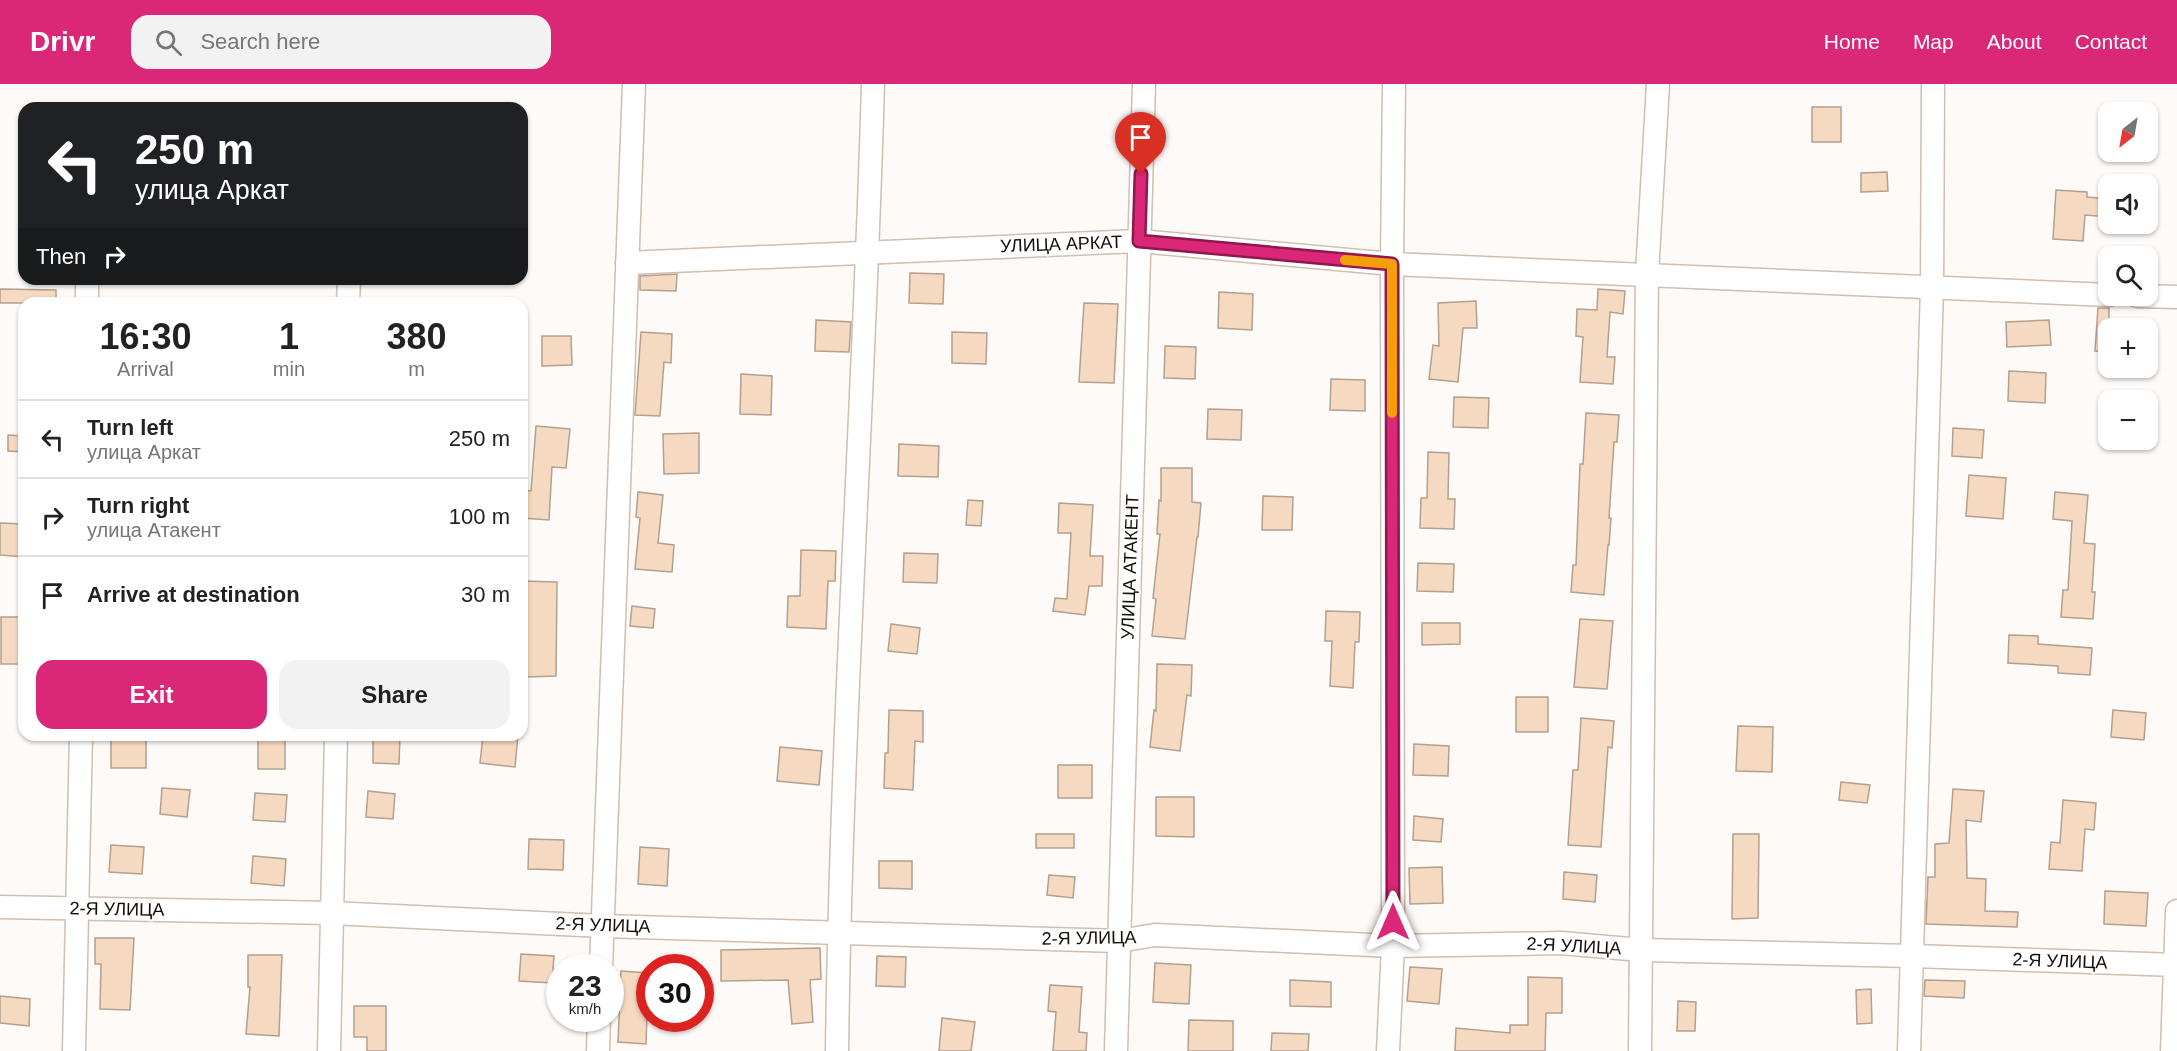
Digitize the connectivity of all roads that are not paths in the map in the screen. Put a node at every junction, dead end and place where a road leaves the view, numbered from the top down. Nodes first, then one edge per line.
1 (634, 84) edge
2 (873, 84) edge
3 (1144, 84) edge
4 (1394, 84) edge
5 (1658, 84) edge
6 (1933, 84) edge
7 (1139, 241) junction
8 (868, 252) junction
9 (627, 263) junction
10 (1392, 264) junction
11 (1647, 274) junction
12 (1932, 288) junction
13 (2098, 294) edge
14 (2158, 297) edge
15 (2177, 297) edge
16 (81, 741) edge
17 (336, 741) edge
18 (0, 907) edge
19 (78, 909) junction
20 (2177, 911) edge
21 (331, 913) junction
22 (603, 926) junction
23 (838, 933) junction
24 (1119, 941) junction
25 (1393, 946) junction
26 (1641, 950) junction
27 (602, 954) edge
28 (1913, 956) junction
29 (2176, 965) edge
30 (599, 1032) edge
31 (74, 1051) edge
32 (329, 1051) edge
33 (598, 1051) edge
34 (837, 1051) edge
35 (1116, 1051) edge
36 (1388, 1051) edge
37 (1640, 1051) edge
38 (1909, 1051) edge
39 (2172, 1051) edge

1 - 9 street
2 - 8 street
3 - 7 street, УЛИЦА АТАКЕНТ
4 - 10 street
5 - 11 street
6 - 12 street
7 - 8 street, УЛИЦА АРКАТ
7 - 10 street, УЛИЦА АРКАТ
7 - 24 street, УЛИЦА АТАКЕНТ
8 - 9 street, УЛИЦА АРКАТ
8 - 23 street
9 - 22 street
10 - 11 street, УЛИЦА АРКАТ
10 - 25 street
11 - 12 street, УЛИЦА АРКАТ
11 - 26 street
12 - 13 street, УЛИЦА АРКАТ
12 - 28 street
14 - 15 street
16 - 19 street
17 - 21 street
18 - 19 street, 2-Я УЛИЦА
19 - 21 street, 2-Я УЛИЦА
19 - 31 street
20 - 29 street
21 - 22 street, 2-Я УЛИЦА
21 - 32 street
22 - 23 street, 2-Я УЛИЦА
22 - 27 street
23 - 24 street, 2-Я УЛИЦА
23 - 34 street
24 - 25 street, 2-Я УЛИЦА
24 - 35 street, УЛИЦА АТАКЕНТ
25 - 26 street, 2-Я УЛИЦА
25 - 36 street
26 - 28 street, 2-Я УЛИЦА
26 - 37 street
28 - 29 street, 2-Я УЛИЦА
28 - 38 street
29 - 39 street
30 - 33 street

